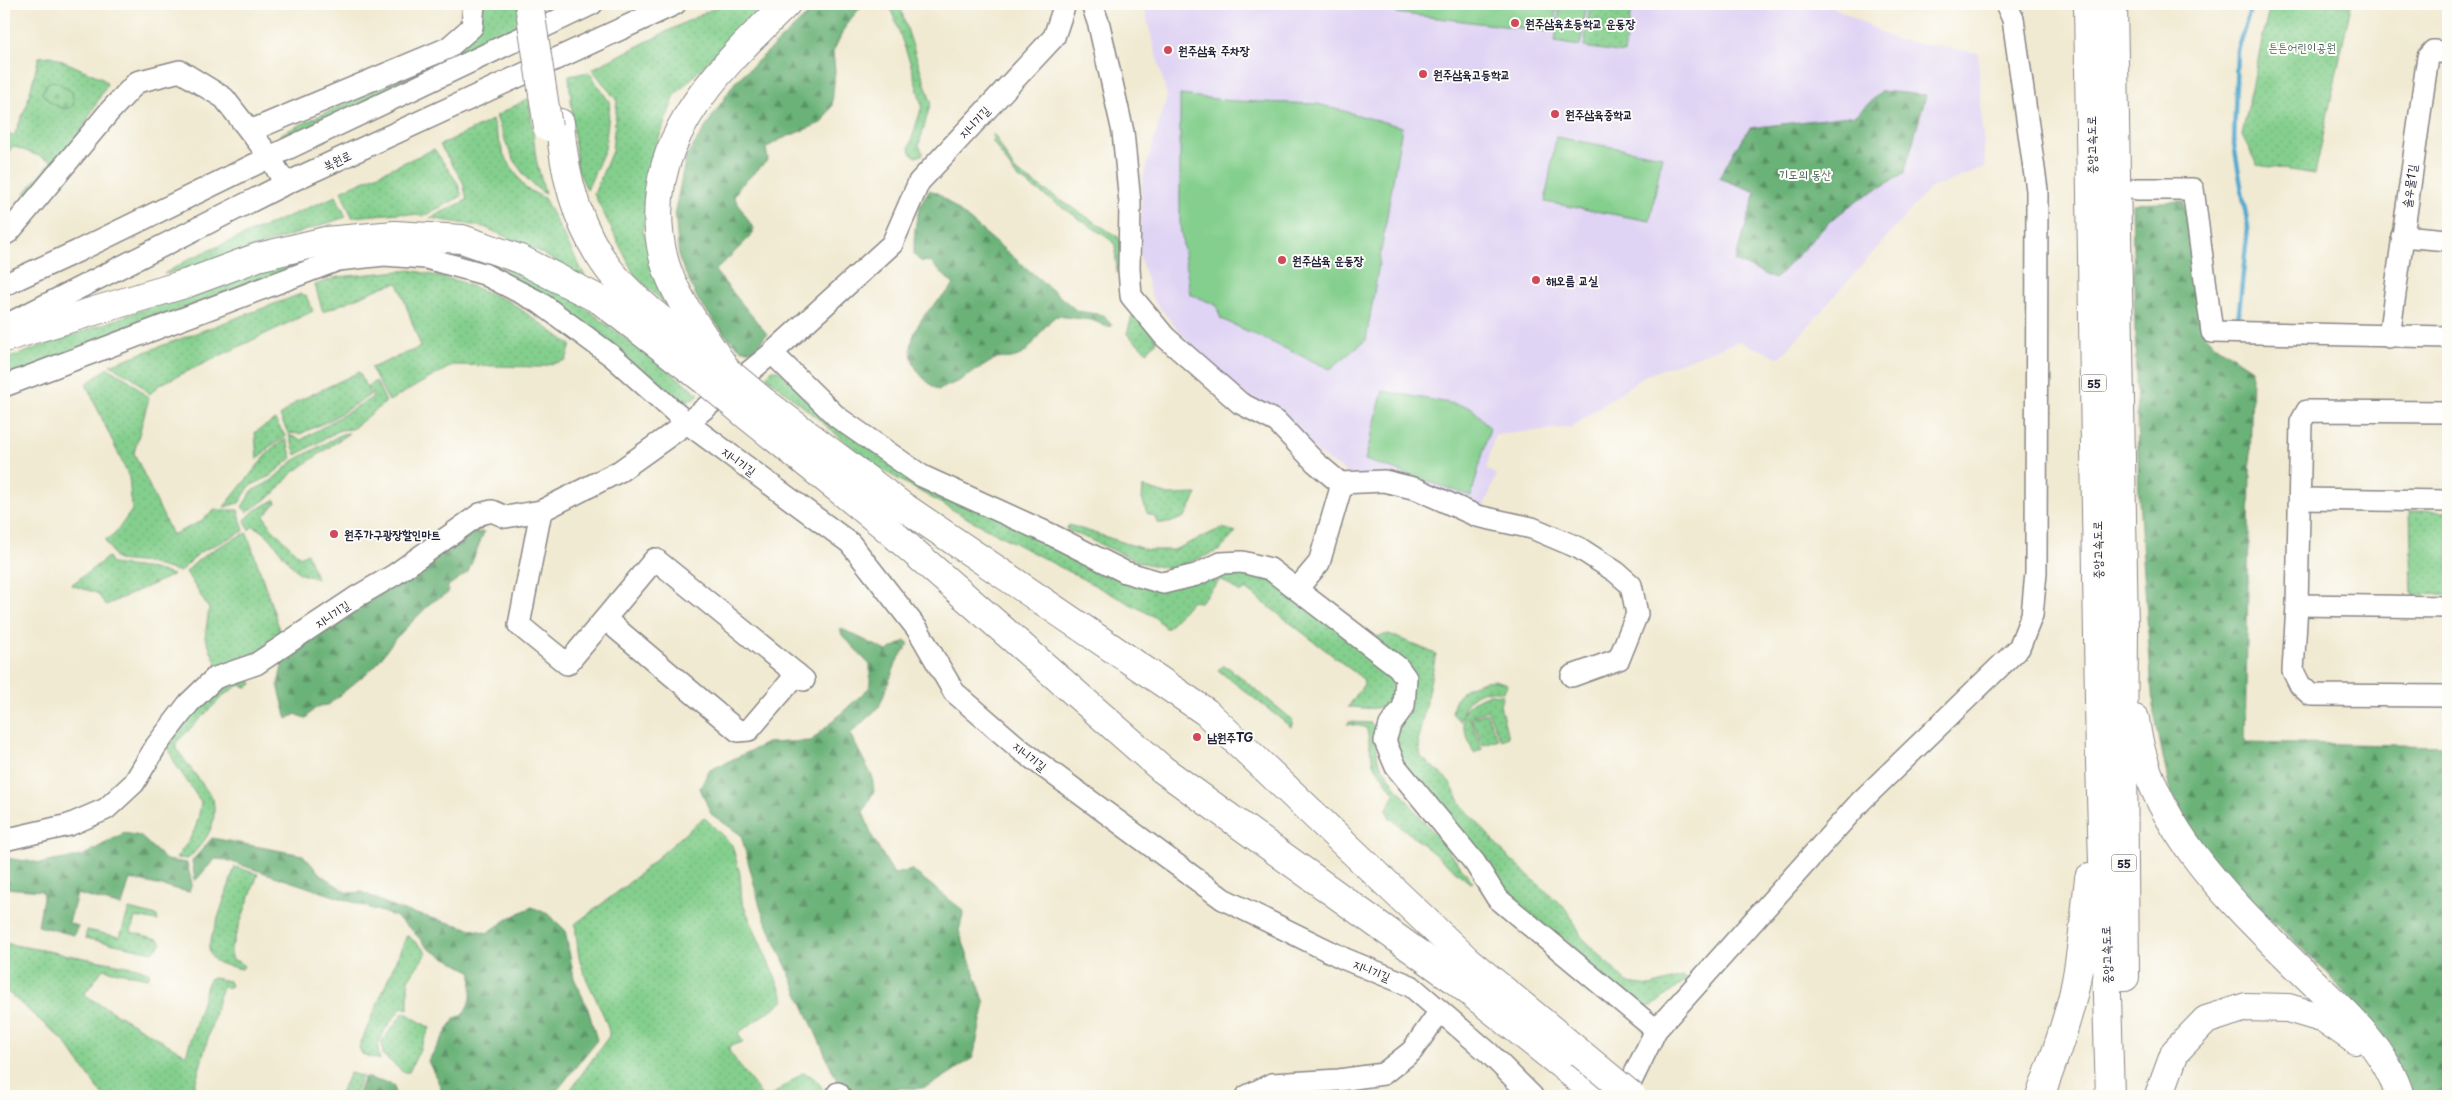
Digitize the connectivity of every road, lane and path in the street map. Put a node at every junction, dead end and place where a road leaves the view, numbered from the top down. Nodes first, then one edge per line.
1 (474, 4) edge
2 (592, 4) edge
3 (675, 4) edge
4 (786, 4) edge
5 (1065, 4) edge
6 (1092, 4) edge
7 (2006, 4) edge
8 (2088, 4) edge
9 (2113, 4) edge
10 (536, 6) edge
11 (2448, 53) edge
12 (250, 132) junction
13 (270, 157) junction
14 (285, 184) junction
15 (2137, 189) dead end
16 (4, 235) edge
17 (2402, 236) junction
18 (2448, 240) edge
19 (4, 285) edge
20 (4, 326) edge
21 (2389, 337) junction
22 (2448, 337) edge
23 (4, 338) edge
24 (772, 353) junction
25 (718, 378) junction
26 (4, 386) edge
27 (753, 407) junction
28 (2448, 412) edge
29 (686, 423) junction
30 (1340, 483) junction
31 (2300, 499) junction
32 (2448, 501) edge
33 (541, 511) junction
34 (1296, 590) junction
35 (2297, 605) junction
36 (2448, 607) edge
37 (605, 619) junction
38 (2124, 630) junction
39 (1572, 676) dead end
40 (2448, 696) edge
41 (2100, 762) junction
42 (4, 840) edge
43 (1440, 1010) junction
44 (1656, 1030) junction
45 (1574, 1062) junction
46 (1247, 1096) edge
47 (1532, 1096) edge
48 (1600, 1096) edge
49 (1624, 1096) edge
50 (1632, 1096) edge
51 (2040, 1096) edge
52 (2110, 1096) edge
53 (2127, 1096) edge
54 (2159, 1096) edge
55 (2389, 1096) edge
56 (2400, 1096) edge

1 - 12 street
2 - 13 street
3 - 14 street, 북원로
4 - 25 highway
5 - 24 street, 지니기길
6 - 30 street
7 - 44 street
8 - 41 highway, 중앙고속도로 / 55
9 - 38 highway, 중앙고속도로 / 55
10 - 25 highway
11 - 17 street, 솔우물1길
12 - 13 street
12 - 16 street
13 - 14 street
13 - 19 street
14 - 20 street, 북원로
15 - 21 street
17 - 18 street
17 - 21 street, 솔우물1길
21 - 22 street
23 - 25 highway
24 - 29 street, 지니기길
24 - 34 street
25 - 27 highway, bridge
26 - 29 street, 지니기길
27 - 45 highway
27 - 45 highway
28 - 31 street
29 - 33 street, 지니기길
29 - 43 street, 지니기길
30 - 34 street
30 - 39 street
31 - 32 street
31 - 35 street
33 - 37 street
33 - 42 street, 지니기길
34 - 44 street
35 - 36 street
35 - 40 street
37 - 37 street
38 - 53 highway, 중앙고속도로 / 55
38 - 56 highway
41 - 51 highway
41 - 52 highway, 중앙고속도로 / 55
43 - 46 street
43 - 47 street, 지니기길
44 - 49 street
45 - 48 highway
45 - 50 highway, bridge
54 - 55 highway

